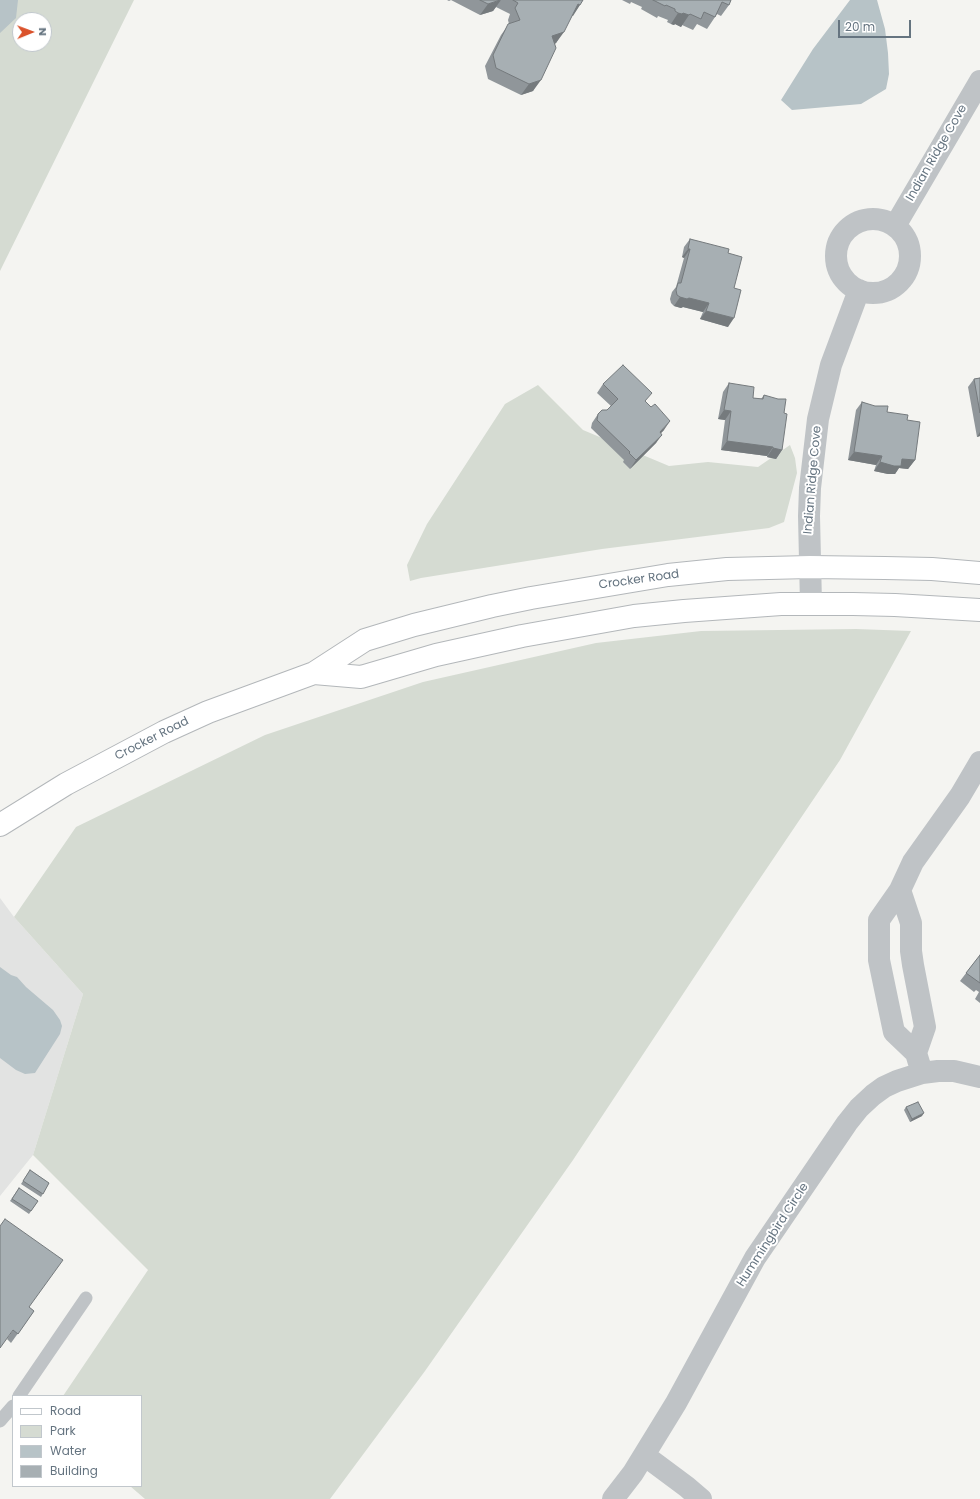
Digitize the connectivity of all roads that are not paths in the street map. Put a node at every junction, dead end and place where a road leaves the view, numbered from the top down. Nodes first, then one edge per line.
1 (980, 81) edge
2 (895, 226) junction
3 (859, 290) junction
4 (810, 567) junction
5 (980, 573) edge
6 (811, 604) junction
7 (980, 610) edge
8 (314, 673) junction
9 (980, 762) edge
10 (0, 826) edge
11 (900, 890) junction
12 (916, 1053) junction
13 (922, 1073) junction
14 (980, 1077) edge
15 (86, 1298) dead end
16 (21, 1395) edge
17 (12, 1407) edge
18 (0, 1421) edge
19 (644, 1455) junction
20 (613, 1499) edge
21 (701, 1499) edge

1 - 2 street, Indian Ridge Cove
2 - 3 street
2 - 3 street
3 - 4 street, Indian Ridge Cove
4 - 5 main road, Crocker Road
4 - 6 street, Indian Ridge Cove
4 - 8 main road, Crocker Road
6 - 7 main road, Crocker Road
6 - 8 main road, Crocker Road
8 - 10 main road, Crocker Road
9 - 11 street
11 - 12 street
11 - 12 street
12 - 13 street
13 - 14 street, Hummingbird Circle
13 - 19 street, Hummingbird Circle
15 - 16 lane
17 - 18 lane
19 - 20 street, Hummingbird Circle
19 - 21 street

